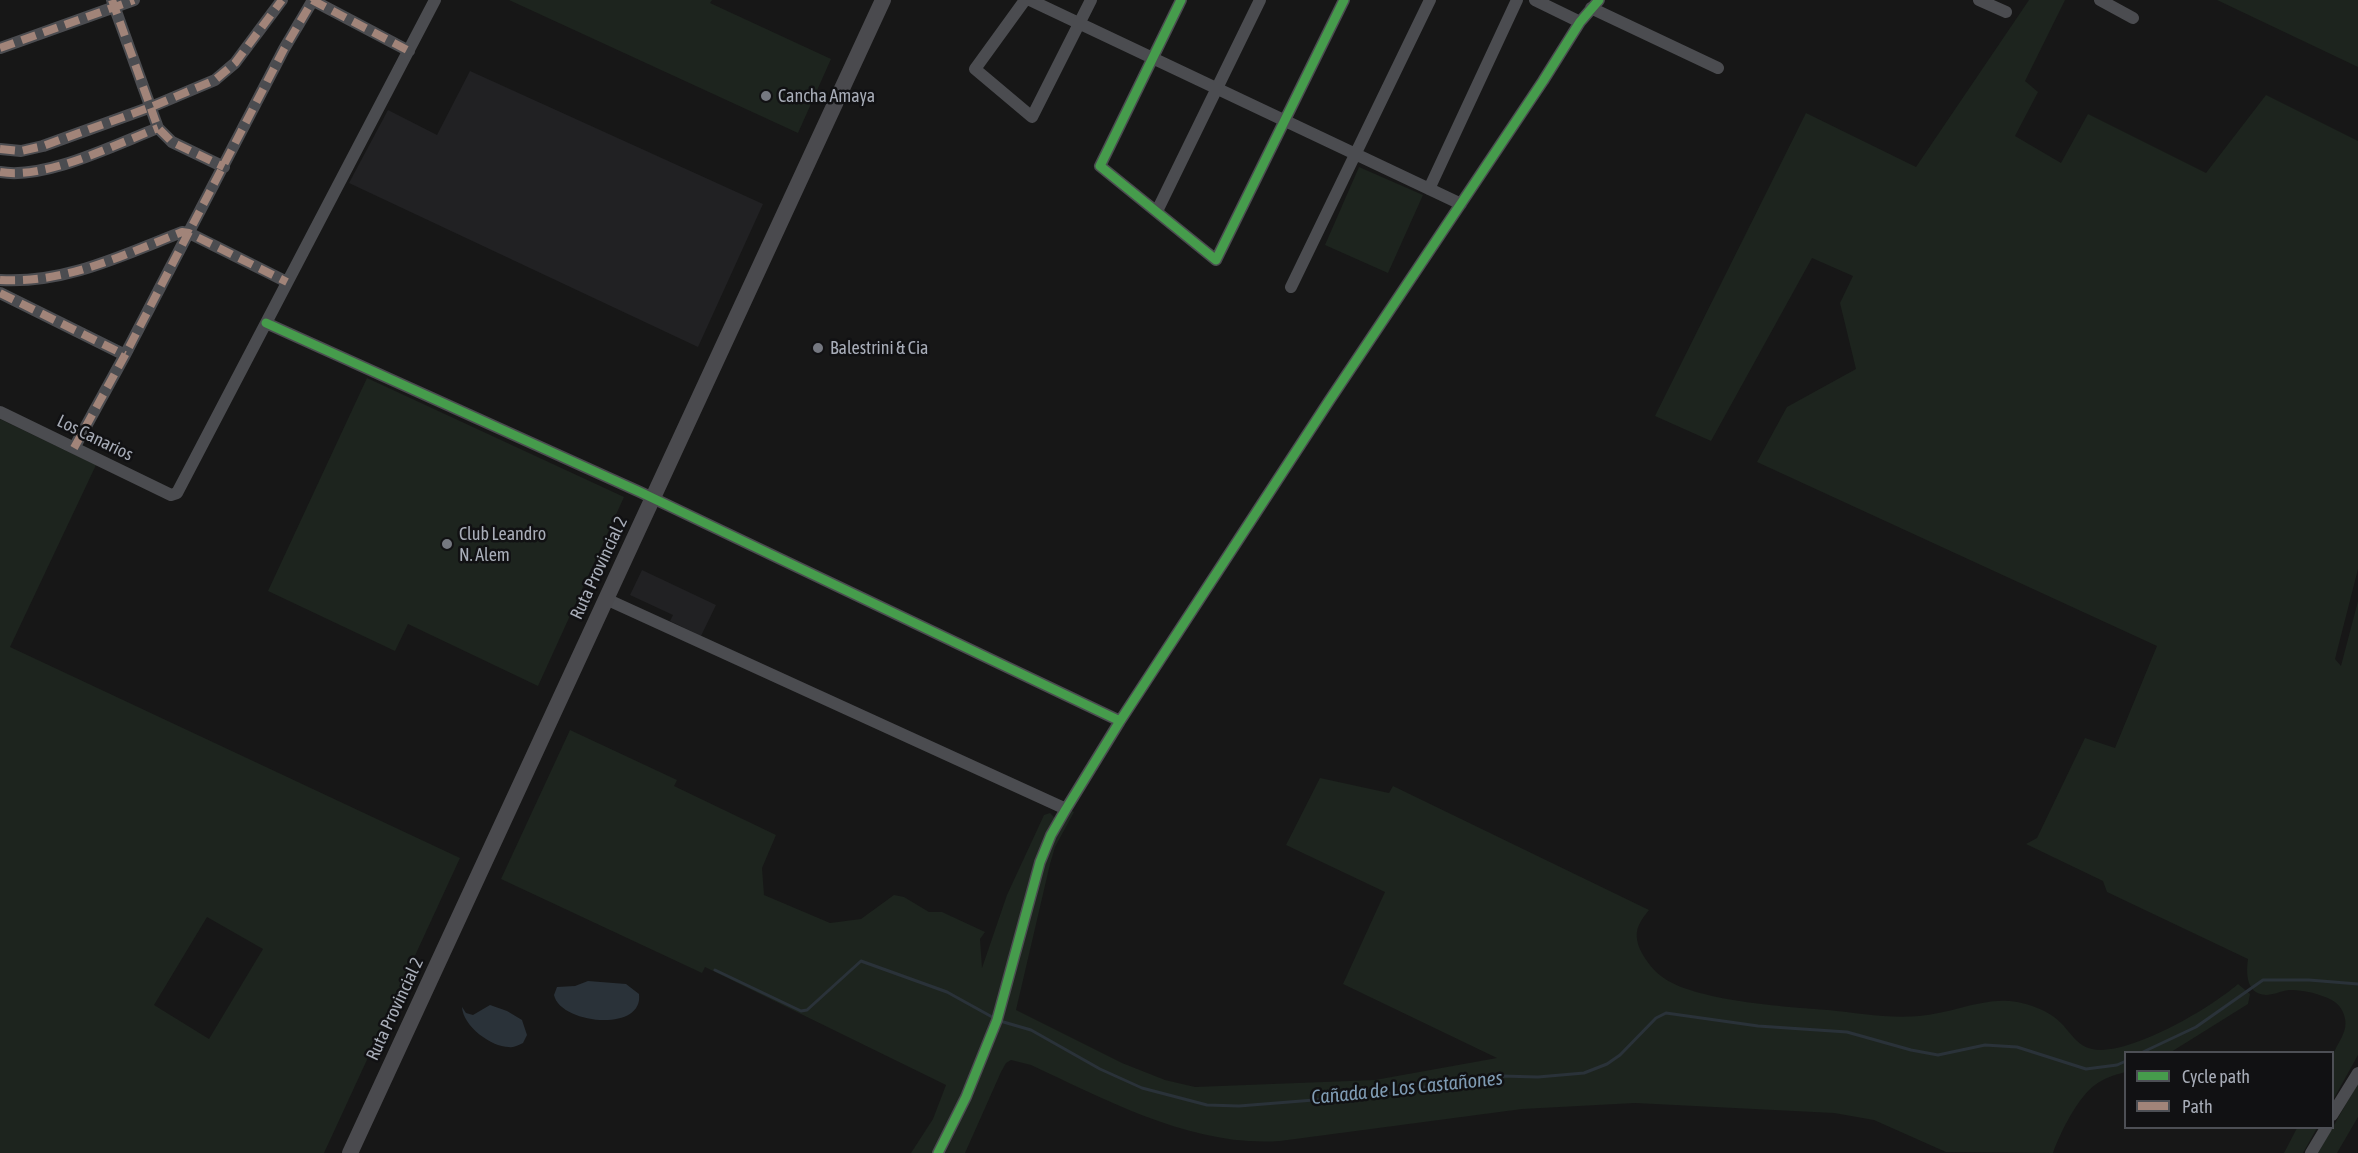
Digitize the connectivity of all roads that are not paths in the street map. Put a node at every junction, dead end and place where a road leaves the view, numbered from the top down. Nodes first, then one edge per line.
1 (134, 0) edge
2 (282, 0) edge
3 (313, 0) edge
4 (435, 0) edge
5 (883, 0) edge
6 (1025, 0) edge
7 (1030, 0) edge
8 (1091, 0) edge
9 (1181, 0) edge
10 (1260, 0) edge
11 (1344, 0) edge
12 (1430, 0) edge
13 (1517, 0) edge
14 (1536, 0) edge
15 (1979, 0) edge
16 (2100, 0) edge
17 (113, 4) edge
18 (1595, 4) edge
19 (2007, 12) dead end
20 (2133, 18) dead end
21 (1080, 22) junction
22 (1580, 22) junction
23 (0, 48) edge
24 (409, 51) junction
25 (1153, 58) junction
26 (1718, 68) dead end
27 (1216, 88) junction
28 (151, 107) junction
29 (1283, 120) junction
30 (158, 128) junction
31 (0, 149) edge
32 (1355, 154) junction
33 (224, 166) junction
34 (0, 172) edge
35 (1428, 189) junction
36 (1461, 204) junction
37 (1156, 211) junction
38 (189, 233) junction
39 (0, 280) edge
40 (287, 282) junction
41 (1291, 287) dead end
42 (0, 293) edge
43 (266, 323) junction
44 (125, 355) junction
45 (0, 412) edge
46 (74, 448) junction
47 (653, 498) junction
48 (606, 599) junction
49 (1120, 721) junction
50 (1066, 809) junction
51 (2358, 1073) edge
52 (2334, 1112) edge
53 (2325, 1129) edge
54 (350, 1153) edge
55 (938, 1153) edge
56 (2311, 1153) edge

1 - 17 street
2 - 28 street
3 - 24 street
3 - 33 street
4 - 24 street
5 - 47 main road, Ruta Provincial 2
6 - 21 street
7 - 21 street
8 - 21 street
9 - 25 street
10 - 27 street
11 - 29 street
12 - 32 street
13 - 35 street
14 - 22 street
15 - 19 street
16 - 20 street
17 - 23 street
17 - 28 street
18 - 22 street
18 - 26 street
21 - 25 street
22 - 36 street
24 - 40 street
25 - 27 street
25 - 37 street
27 - 29 street
27 - 37 street
28 - 30 street
28 - 31 street
29 - 32 street
29 - 37 street
30 - 33 street
30 - 34 street
32 - 35 street
32 - 41 street
33 - 38 street
35 - 36 street
36 - 49 street
38 - 39 street
38 - 40 street
38 - 44 street
40 - 43 street
42 - 44 street
43 - 46 street, Los Canarios
43 - 47 street
44 - 46 street
45 - 46 street, Los Canarios
47 - 48 main road, Ruta Provincial 2
47 - 49 street
48 - 50 street
48 - 54 main road, Ruta Provincial 2
49 - 50 street
50 - 55 street
51 - 52 street
53 - 56 street

